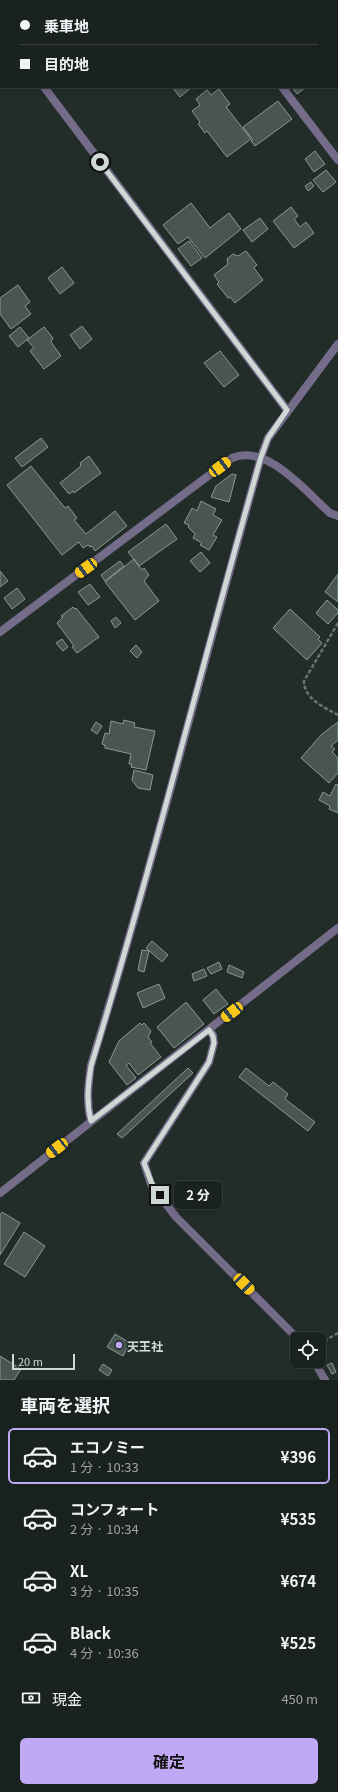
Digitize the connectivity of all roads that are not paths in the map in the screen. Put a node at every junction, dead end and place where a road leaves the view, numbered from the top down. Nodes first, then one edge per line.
1 (45, 88) edge
2 (283, 88) edge
3 (338, 160) edge
4 (338, 344) edge
5 (287, 410) junction
6 (261, 457) junction
7 (338, 516) edge
8 (0, 632) edge
9 (338, 928) edge
10 (209, 1030) junction
11 (91, 1121) junction
12 (0, 1193) edge
13 (291, 1332) edge
14 (318, 1368) edge
15 (325, 1380) edge

1 - 5 street
2 - 3 street
4 - 5 street
5 - 6 street
6 - 7 street
6 - 8 street
6 - 11 street
9 - 10 street
10 - 11 street
10 - 13 street
11 - 12 street
14 - 15 street

